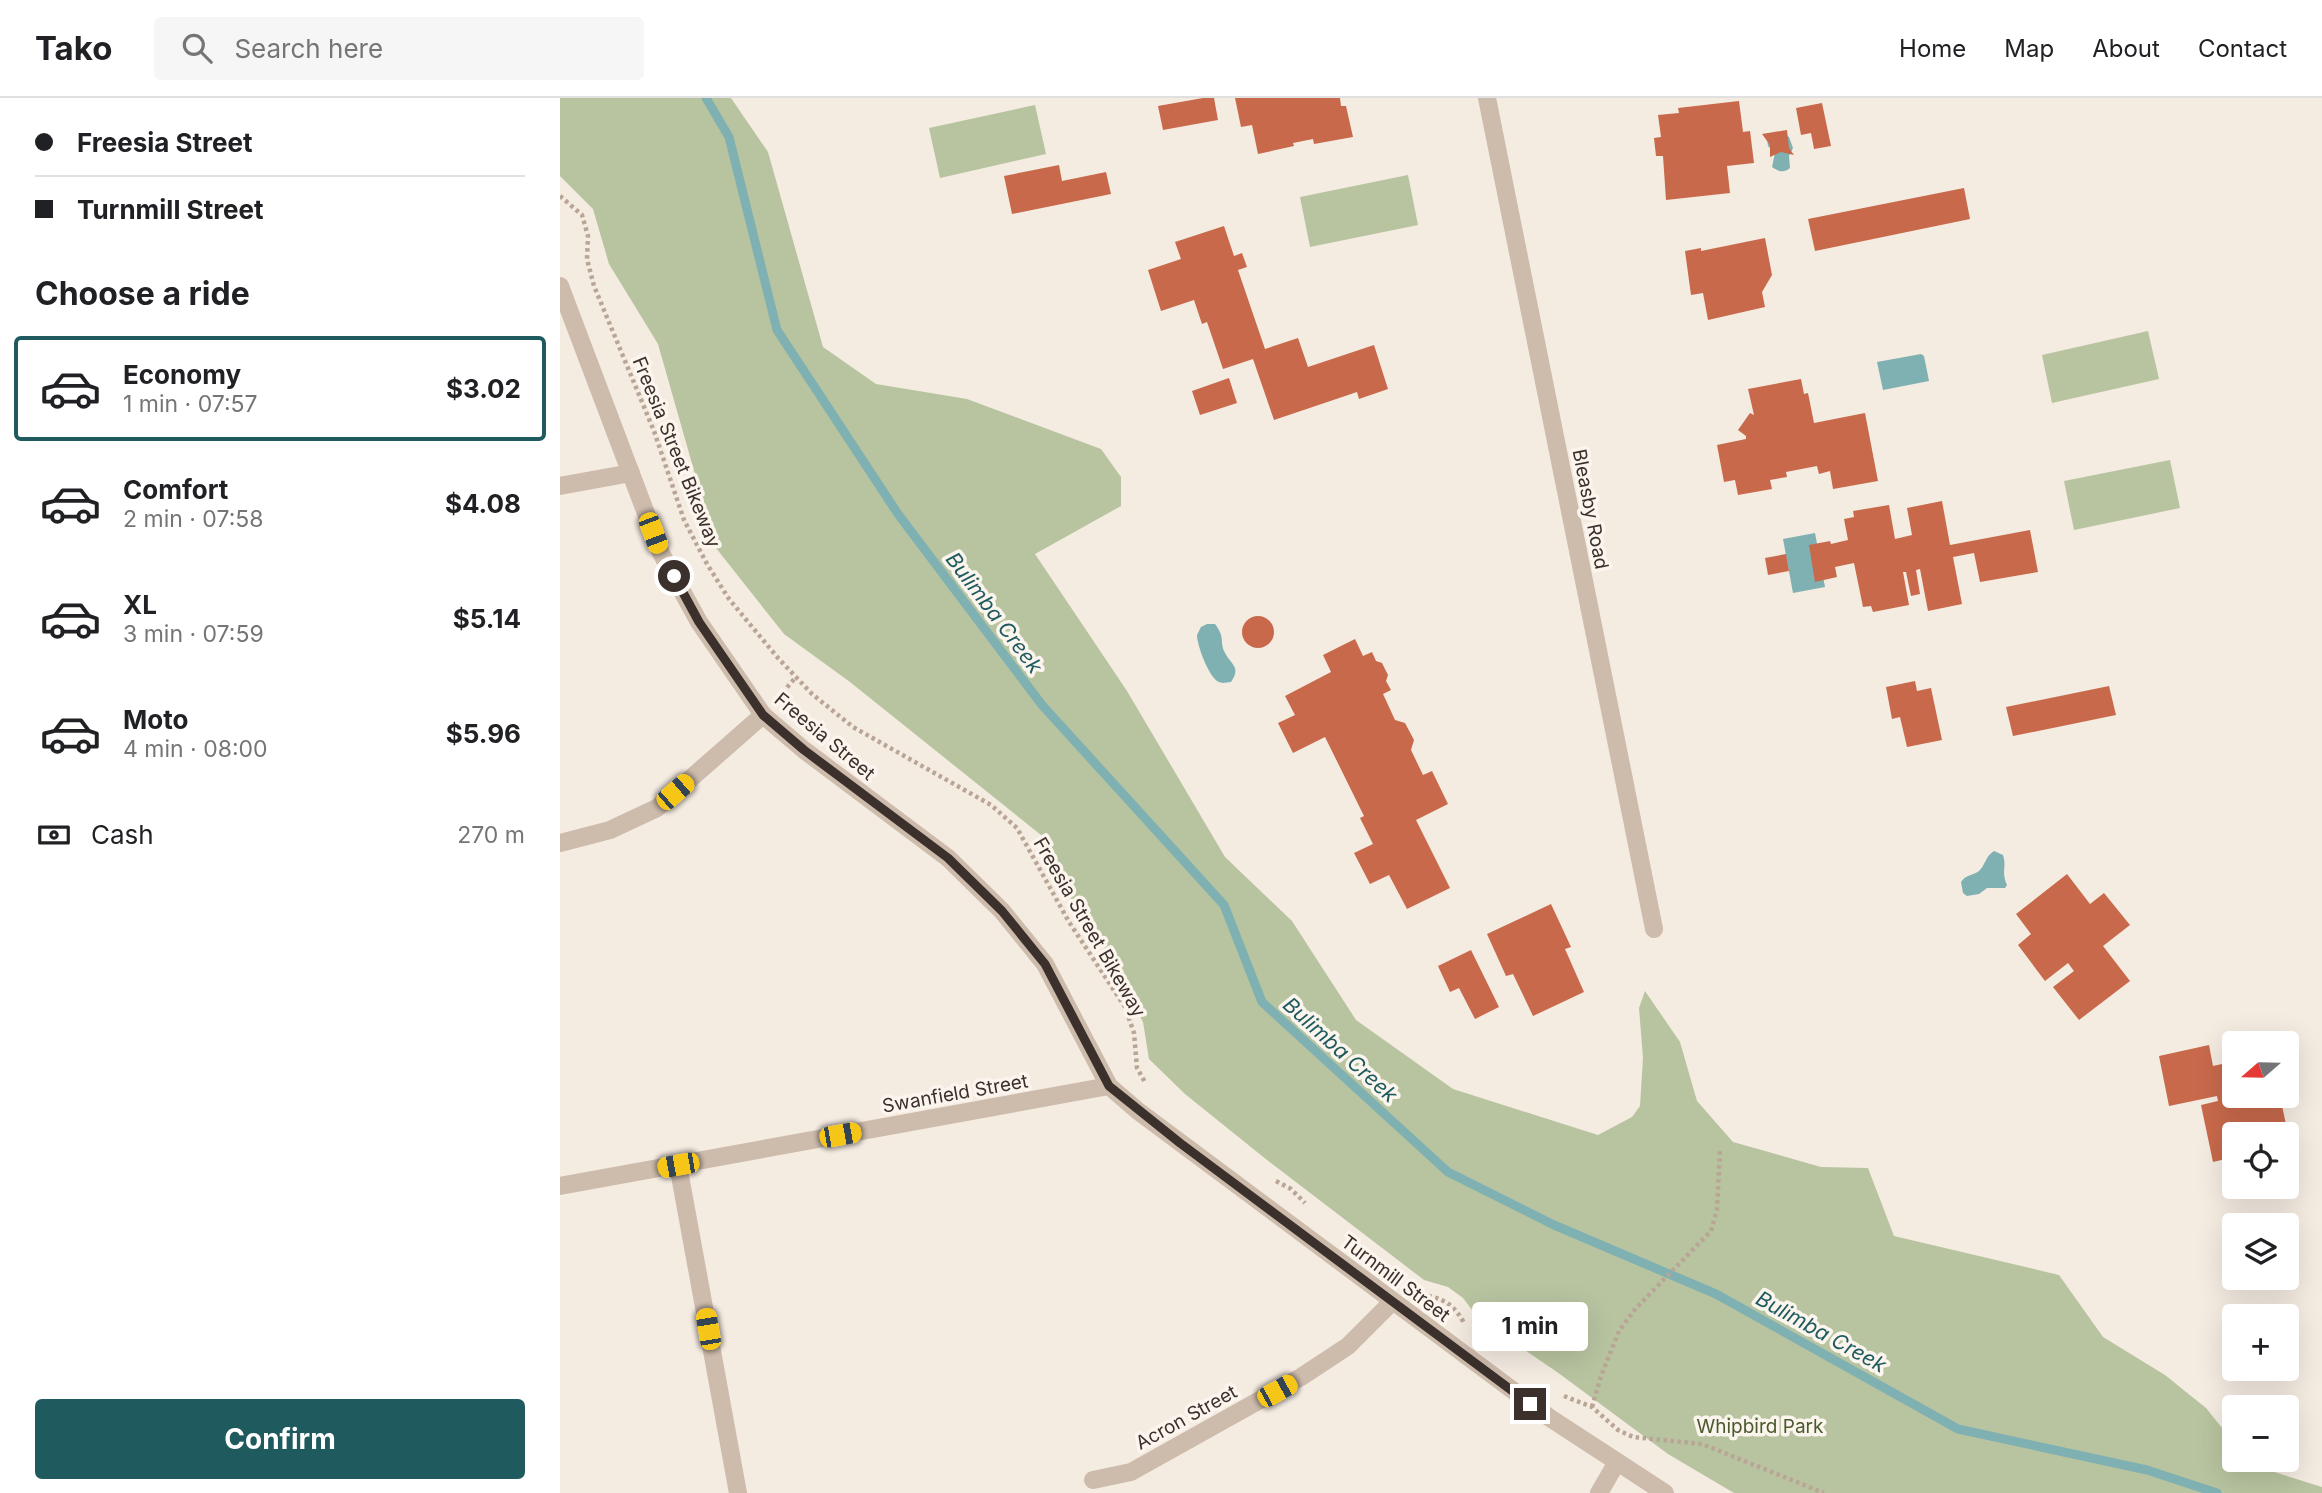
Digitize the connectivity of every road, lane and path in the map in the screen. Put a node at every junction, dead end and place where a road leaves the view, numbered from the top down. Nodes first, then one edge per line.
1 (1487, 98) edge
2 (560, 196) edge
3 (560, 286) edge
4 (631, 472) junction
5 (560, 486) edge
6 (763, 715) junction
7 (560, 843) edge
8 (1654, 929) dead end
9 (1109, 1086) junction
10 (1149, 1089) dead end
11 (1720, 1150) dead end
12 (678, 1165) junction
13 (1271, 1178) dead end
14 (560, 1186) edge
15 (1311, 1209) dead end
16 (1421, 1295) dead end
17 (1392, 1302) junction
18 (1466, 1327) dead end
19 (1556, 1390) dead end
20 (1592, 1406) junction
21 (1617, 1462) junction
22 (1093, 1480) dead end
23 (738, 1493) edge
24 (1599, 1493) edge
25 (1665, 1493) edge
26 (1824, 1493) edge

1 - 8 street, Bleasby Road
2 - 10 path, Freesia Street Bikeway
3 - 4 street, Freesia Street
4 - 5 street
4 - 6 street, Freesia Street
6 - 7 street
6 - 9 street, Freesia Street
9 - 12 street, Swanfield Street
9 - 17 street, Turnmill Street
11 - 20 path
12 - 14 street, Swanfield Street
12 - 23 street
13 - 15 path
16 - 18 path
17 - 21 street, Turnmill Street
17 - 22 street, Acron Street
19 - 20 path
20 - 26 path
21 - 24 street
21 - 25 street, Turnmill Street

